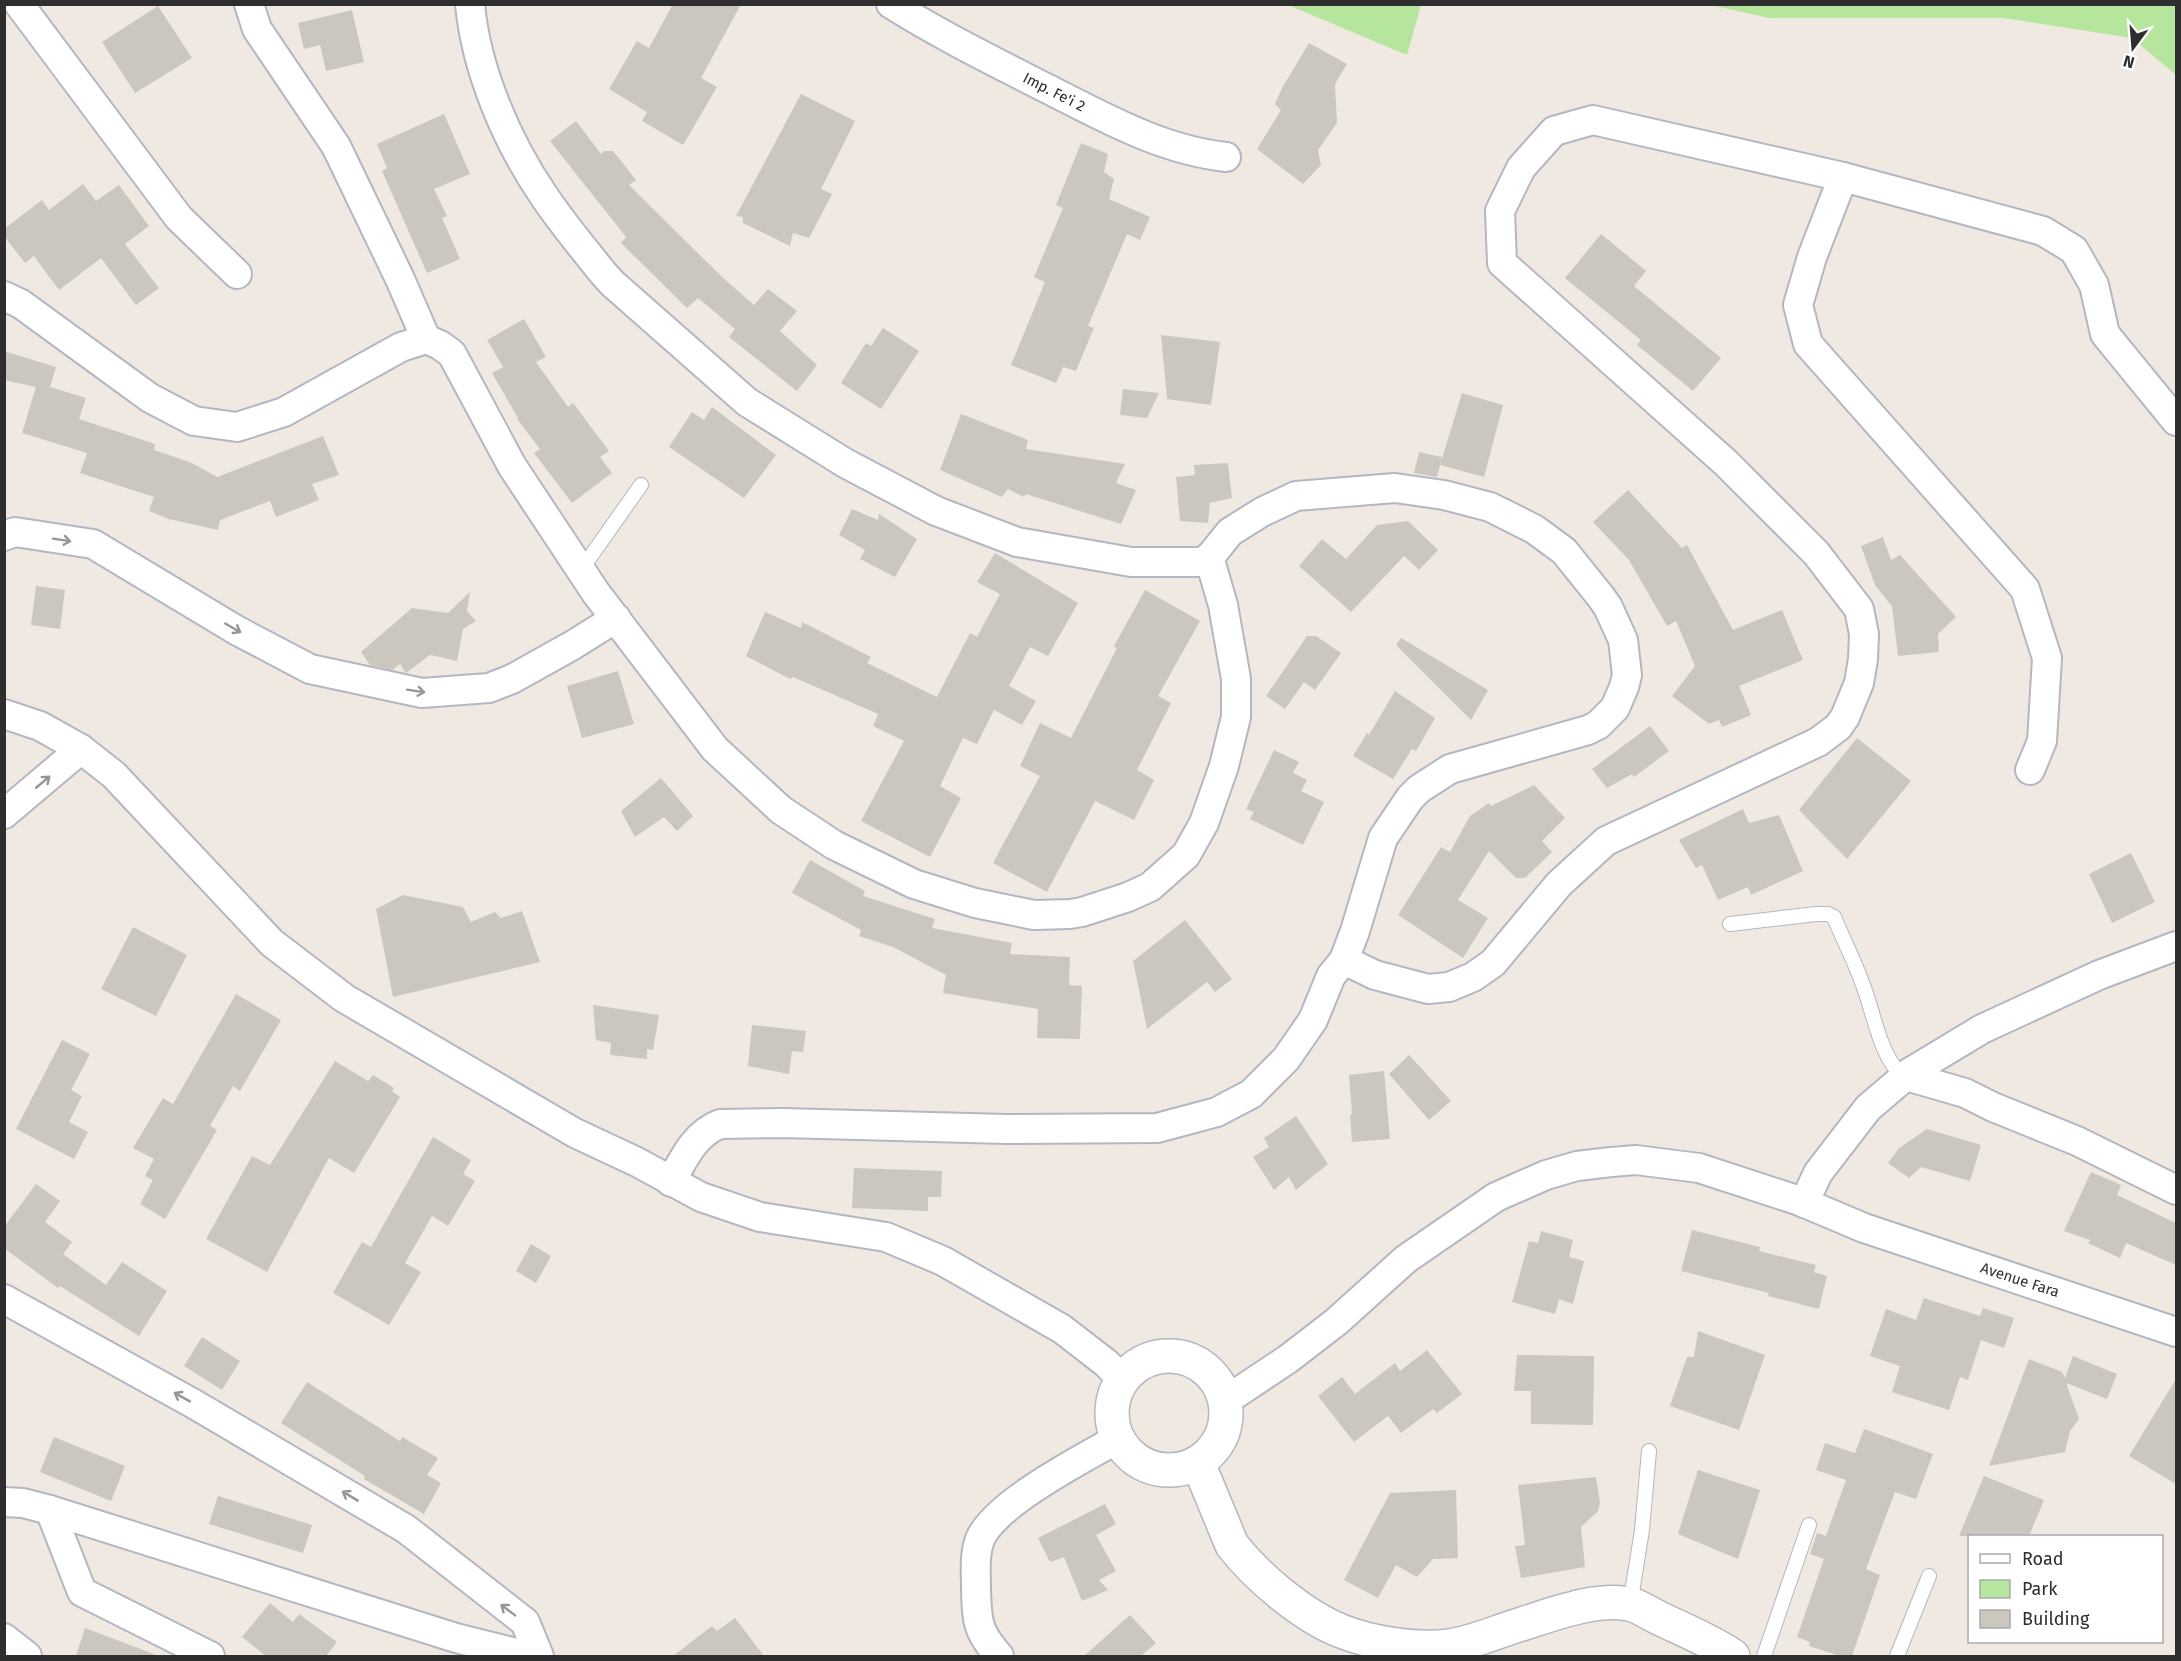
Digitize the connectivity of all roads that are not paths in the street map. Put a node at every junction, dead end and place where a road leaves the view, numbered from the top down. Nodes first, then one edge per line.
1 (19, 4) edge
2 (249, 4) edge
3 (470, 4) edge
4 (891, 4) edge
5 (1227, 157) dead end
6 (1843, 177) junction
7 (237, 274) dead end
8 (4, 296) edge
9 (426, 339) junction
10 (2176, 421) edge
11 (641, 485) dead end
12 (4, 536) edge
13 (1209, 557) junction
14 (581, 570) junction
15 (616, 618) junction
16 (4, 714) edge
17 (81, 749) junction
18 (2030, 770) dead end
19 (4, 814) edge
20 (1730, 924) dead end
21 (2176, 946) edge
22 (1344, 960) junction
23 (1905, 1077) junction
24 (671, 1182) junction
25 (2176, 1190) edge
26 (1804, 1203) junction
27 (4, 1299) edge
28 (2176, 1332) edge
29 (1122, 1379) junction
30 (1225, 1401) junction
31 (1117, 1439) junction
32 (1649, 1451) dead end
33 (1198, 1463) junction
34 (4, 1502) edge
35 (50, 1510) junction
36 (1809, 1526) dead end
37 (1929, 1576) dead end
38 (1630, 1605) junction
39 (4, 1638) edge
40 (454, 1647) edge
41 (27, 1656) edge
42 (210, 1656) edge
43 (528, 1656) edge
44 (539, 1656) edge
45 (999, 1656) edge
46 (1733, 1656) edge
47 (1764, 1656) edge
48 (1897, 1656) edge

1 - 7 street
2 - 9 street
3 - 13 street
4 - 5 street, Imp. Fe'i 2
6 - 10 street
6 - 18 street
6 - 22 street
8 - 9 street
9 - 14 street
11 - 14 lane
12 -> 15 street
13 - 15 street
13 - 22 street
14 - 15 street
16 - 17 street
19 -> 17 street
17 - 24 street
20 - 23 lane
21 - 23 street
22 - 24 street
23 - 25 street
23 - 26 street
24 - 29 street
26 - 28 street, Avenue Fara
26 - 30 street, Avenue Fara
44 -> 27 street
29 - 30 main road
29 - 31 main road
30 - 33 main road
31 - 33 main road
31 - 45 street
32 - 38 lane
33 - 38 main road
34 - 35 street
35 - 40 street
35 - 42 street
36 - 47 lane
37 - 48 lane
38 - 46 main road
39 - 41 street
40 - 43 street

